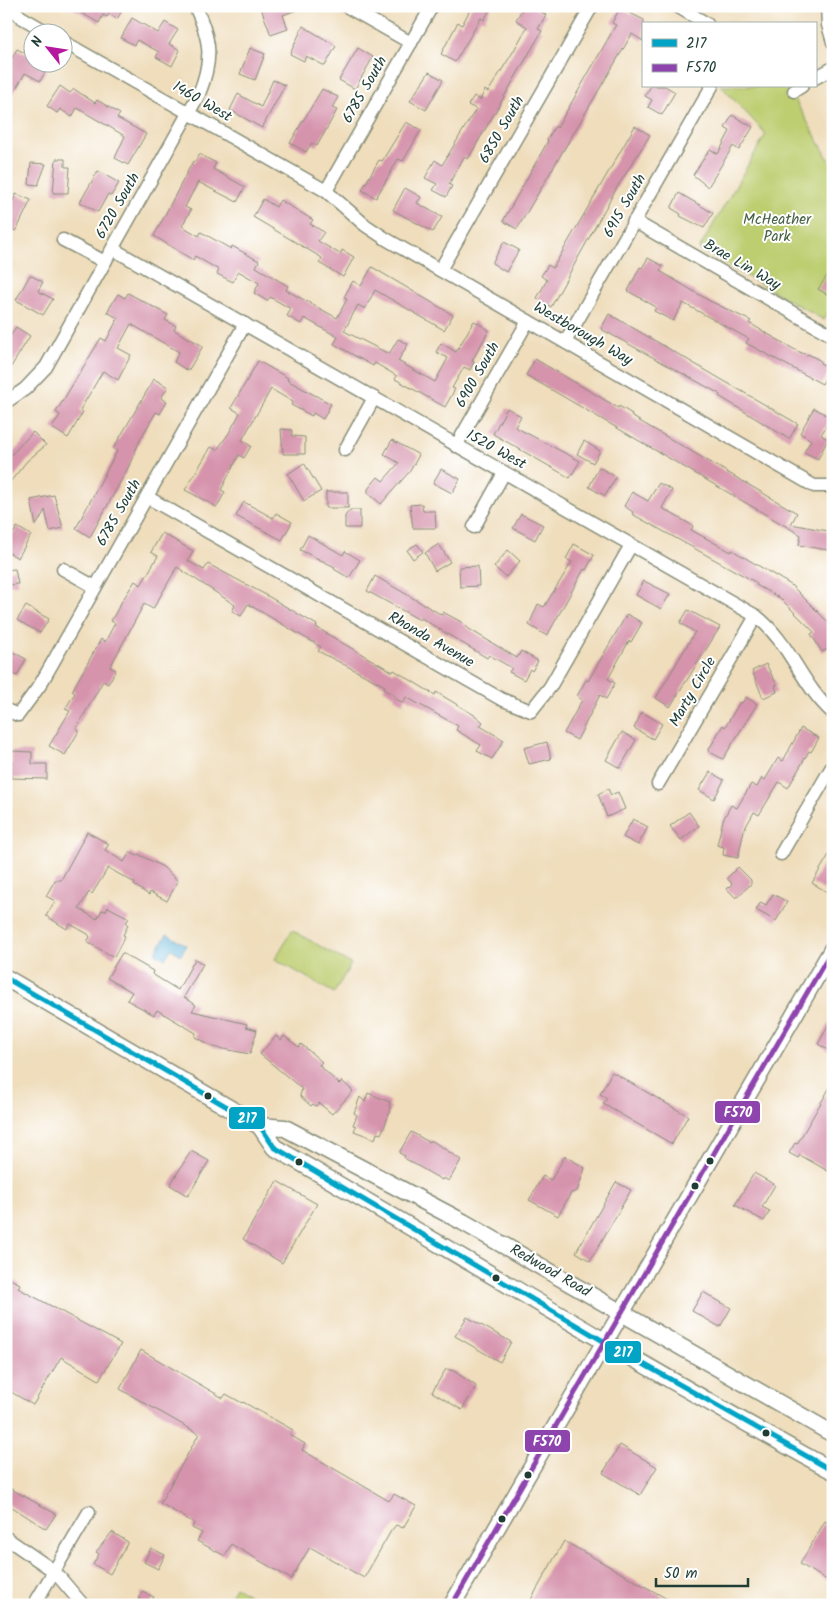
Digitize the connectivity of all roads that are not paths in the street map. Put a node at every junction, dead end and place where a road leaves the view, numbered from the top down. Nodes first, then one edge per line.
1 (195, 6) edge
2 (346, 6) edge
3 (432, 6) edge
4 (592, 6) edge
5 (677, 6) edge
6 (827, 6) edge
7 (9, 9) edge
8 (30, 22) edge
9 (705, 22) edge
10 (833, 42) edge
11 (411, 43) junction
12 (72, 47) edge
13 (833, 68) edge
14 (816, 77) edge
15 (711, 88) edge
16 (190, 114) junction
17 (326, 190) junction
18 (634, 222) junction
19 (64, 240) dead end
20 (113, 248) junction
21 (105, 262) junction
22 (440, 270) junction
23 (528, 321) junction
24 (244, 324) junction
25 (833, 336) edge
26 (565, 342) junction
27 (374, 398) junction
28 (6, 402) edge
29 (456, 446) junction
30 (345, 450) dead end
31 (504, 473) junction
32 (833, 486) edge
33 (147, 497) junction
34 (474, 526) dead end
35 (631, 545) junction
36 (64, 569) dead end
37 (95, 587) junction
38 (756, 616) junction
39 (12, 712) edge
40 (833, 713) edge
41 (833, 765) edge
42 (658, 784) dead end
43 (781, 854) dead end
44 (833, 948) edge
45 (6, 978) edge
46 (260, 1126) junction
47 (622, 1312) junction
48 (604, 1342) junction
49 (833, 1434) edge
50 (833, 1471) edge
51 (89, 1512) dead end
52 (6, 1538) edge
53 (54, 1571) junction
54 (34, 1605) edge
55 (83, 1605) edge
56 (452, 1605) edge

1 - 16 street, 6720 South
2 - 11 street
3 - 11 street, 6785 South
4 - 22 street, 6850 South
5 - 9 street
6 - 10 street
7 - 8 street
11 - 17 street, 6785 South
12 - 16 street, 1460 West
13 - 14 street
15 - 18 street, 6915 South
16 - 17 street, 1460 West
16 - 20 street, 6720 South
17 - 22 street, Westborough Way
18 - 25 street, Brae Lin Way
18 - 26 street, 6915 South
19 - 21 street
20 - 21 street, 6720 South
20 - 24 street, 1520 West
21 - 28 street, 6720 South
22 - 23 street, Westborough Way
23 - 26 street, Westborough Way
23 - 29 street, 6900 South
24 - 27 street, 1520 West
24 - 33 street, 6785 South
26 - 32 street, Westborough Way
27 - 29 street, 1520 West
27 - 30 street
29 - 31 street, 1520 West
31 - 34 street
31 - 35 street, 1520 West
33 - 35 street, Rhonda Avenue
33 - 37 street, 6785 South
35 - 38 street, 1520 West
36 - 37 street
37 - 39 street, 6785 South
38 - 40 street, 1520 West
38 - 42 street, Marty Circle
41 - 43 street
44 - 47 main road
45 - 46 main road, Redwood Road
46 - 47 main road, Redwood Road
46 - 48 main road, Redwood Road
47 - 48 main road
47 - 49 main road, Redwood Road
48 - 50 main road, Redwood Road
48 - 56 main road
51 - 53 street
52 - 53 street
53 - 54 street
53 - 55 street

